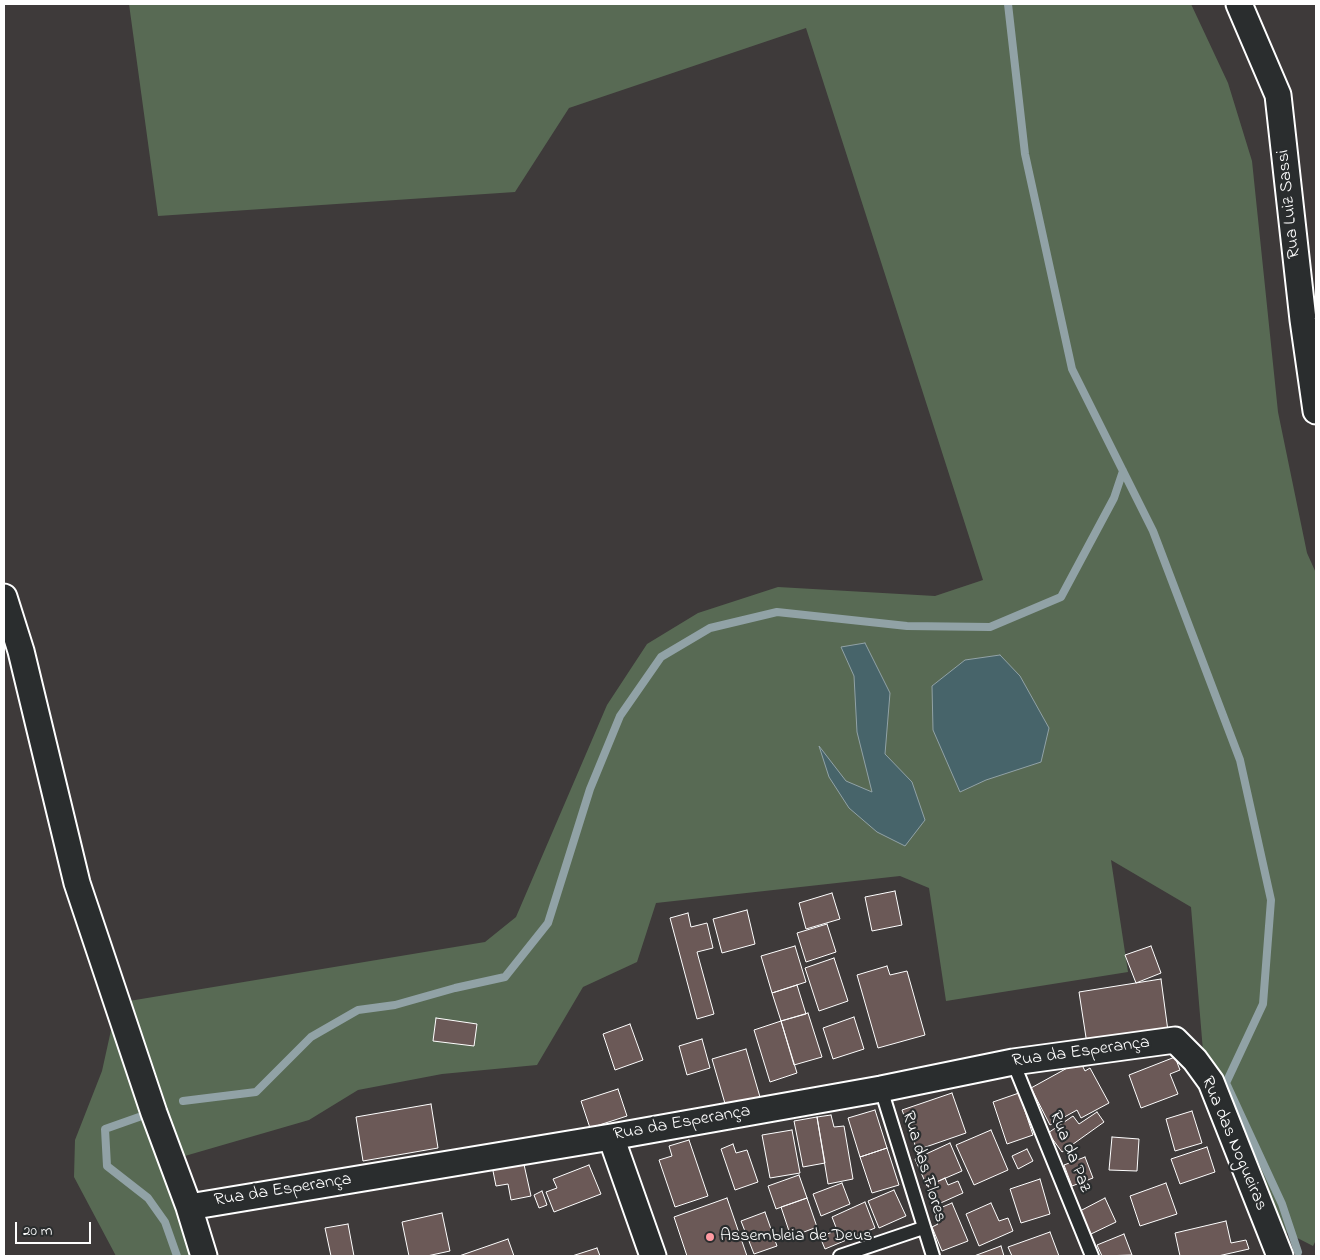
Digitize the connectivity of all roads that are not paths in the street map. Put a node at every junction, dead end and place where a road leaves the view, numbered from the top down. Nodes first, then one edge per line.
1 (1239, 4) edge
2 (1316, 411) edge
3 (4, 597) edge
4 (1175, 1040) joint
5 (1013, 1062) junction
6 (880, 1089) junction
7 (611, 1137) junction
8 (189, 1206) junction
9 (923, 1228) junction
10 (204, 1256) edge
11 (654, 1256) edge
12 (840, 1256) edge
13 (933, 1256) edge
14 (1092, 1256) edge
15 (1280, 1256) edge

1 - 2 street, Rua Luiz Sassi
3 - 8 street
4 - 5 street, Rua da Esperança
4 - 15 street, Rua das Nogueiras
5 - 6 street, Rua da Esperança
5 - 14 lane, Rua da Paz
6 - 7 street, Rua da Esperança
6 - 9 lane, Rua das Flores
7 - 8 street, Rua da Esperança
7 - 11 street
8 - 10 street
9 - 12 lane
9 - 13 lane, Rua das Flores

